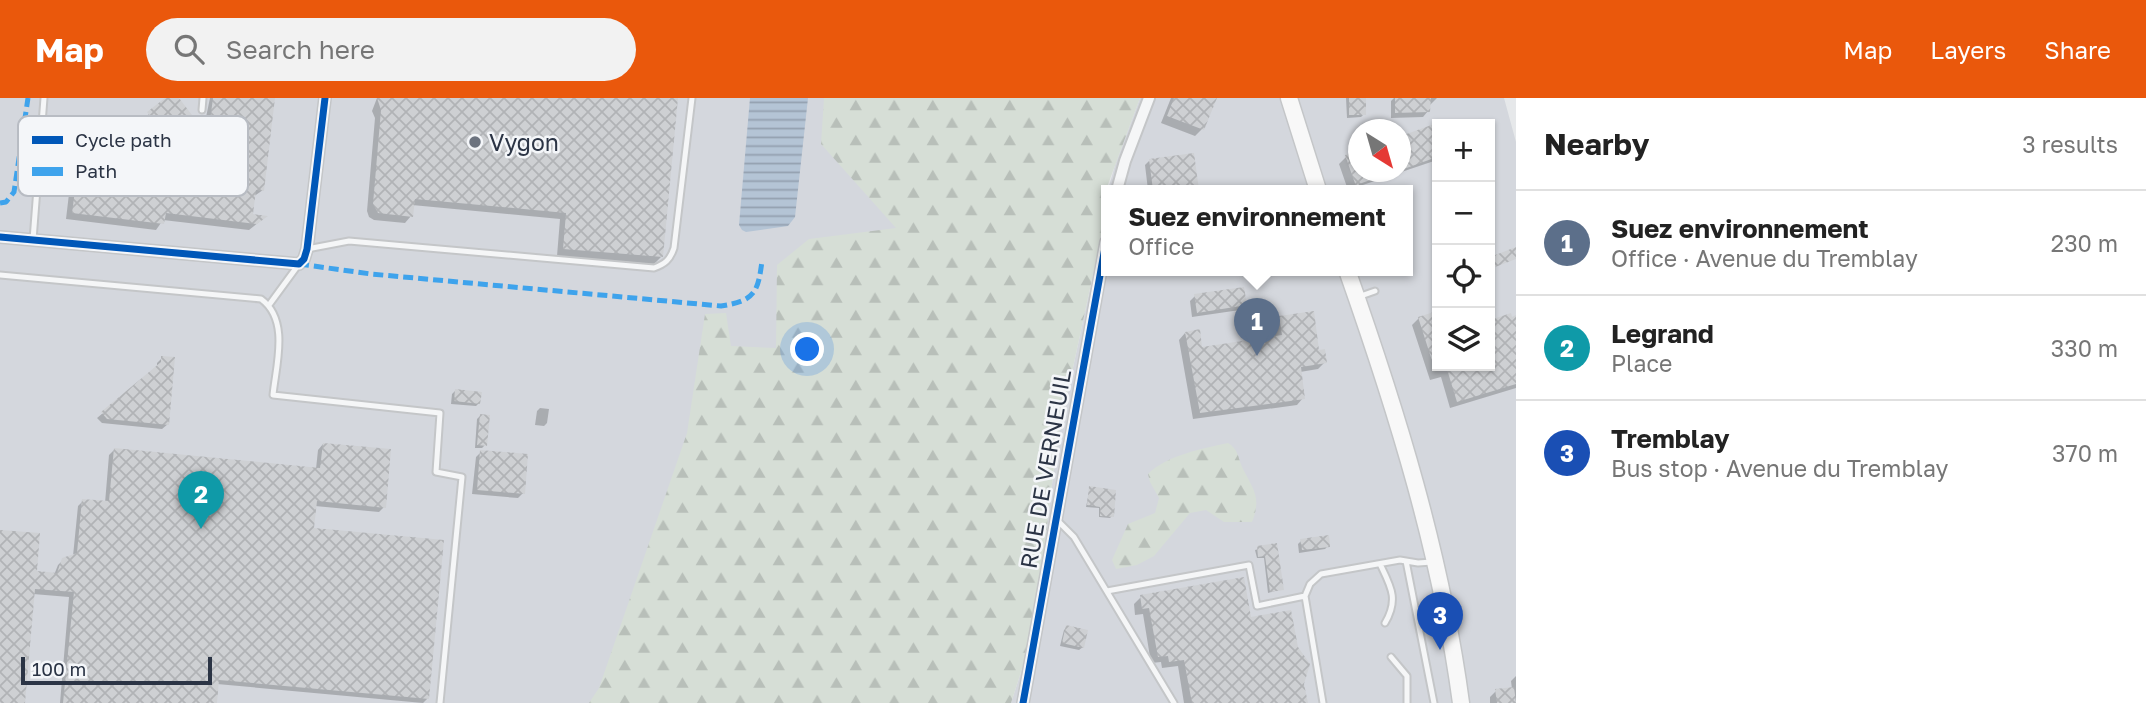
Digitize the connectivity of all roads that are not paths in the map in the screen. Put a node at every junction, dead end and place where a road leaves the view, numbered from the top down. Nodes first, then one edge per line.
1 (44, 98) edge
2 (203, 98) edge
3 (326, 98) edge
4 (692, 98) edge
5 (1149, 98) edge
6 (1289, 98) edge
7 (202, 110) dead end
8 (43, 116) edge
9 (1118, 185) edge
10 (1316, 185) edge
11 (36, 196) edge
12 (0, 237) edge
13 (33, 240) junction
14 (307, 249) junction
15 (299, 264) junction
16 (1101, 274) edge
17 (0, 275) edge
18 (1349, 276) edge
19 (1375, 291) dead end
20 (1356, 298) junction
21 (270, 305) junction
22 (1055, 518) junction
23 (1406, 561) junction
24 (1435, 562) junction
25 (1380, 564) junction
26 (1107, 591) junction
27 (1305, 596) junction
28 (1385, 624) dead end
29 (1391, 657) dead end
30 (440, 703) edge
31 (1023, 703) edge
32 (1174, 703) edge
33 (1323, 703) edge
34 (1407, 703) edge
35 (1434, 703) edge
36 (1461, 703) edge

1 - 8 lane
2 - 7 lane
3 - 14 street
4 - 14 lane
5 - 9 street
6 - 10 main road
11 - 13 lane
12 - 13 street
13 - 15 street
14 - 15 street
15 - 21 lane
16 - 22 street, RUE DE VERNEUIL
17 - 21 lane
18 - 20 main road
19 - 20 lane
20 - 24 main road
21 - 30 lane
22 - 26 lane
22 - 31 street, RUE DE VERNEUIL
23 - 24 lane
23 - 25 lane
23 - 35 lane
24 - 36 main road
25 - 27 lane
25 - 28 lane
26 - 27 lane
26 - 32 lane
27 - 33 lane
29 - 34 lane

